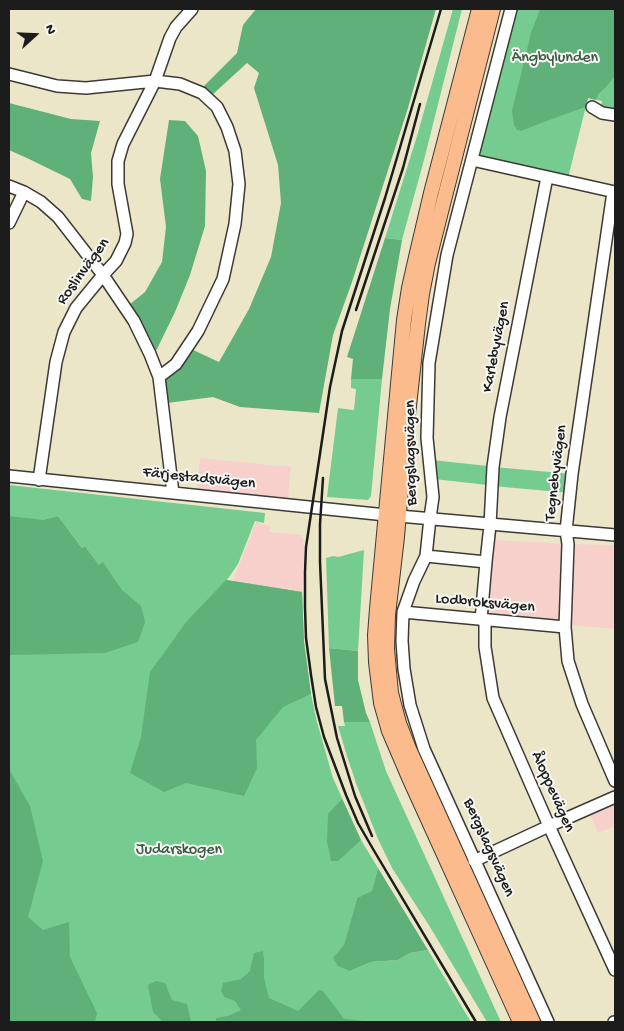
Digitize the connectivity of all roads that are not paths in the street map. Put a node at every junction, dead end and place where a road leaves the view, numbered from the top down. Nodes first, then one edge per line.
1 (192, 9) edge
2 (479, 9) edge
3 (493, 9) edge
4 (511, 9) edge
5 (9, 74) edge
6 (154, 82) junction
7 (592, 107) dead end
8 (615, 115) edge
9 (472, 160) junction
10 (547, 176) junction
11 (9, 186) edge
12 (24, 192) junction
13 (614, 192) edge
14 (9, 223) edge
15 (102, 275) junction
16 (159, 376) junction
17 (9, 476) edge
18 (39, 480) junction
19 (173, 493) junction
20 (392, 516) junction
21 (430, 518) junction
22 (490, 525) junction
23 (566, 531) junction
24 (615, 535) edge
25 (426, 556) junction
26 (486, 562) junction
27 (403, 612) junction
28 (483, 620) junction
29 (565, 627) junction
30 (615, 781) edge
31 (615, 797) edge
32 (549, 826) junction
33 (474, 861) junction
34 (615, 970) edge
35 (520, 1022) edge
36 (533, 1022) edge
37 (548, 1022) edge

1 - 6 street, Roslinvägen
2 - 20 main road, Bergslagsvägen
3 - 20 main road, Bergslagsvägen
4 - 9 street, Bergslagsvägen
5 - 6 street
6 - 15 street, Roslinvägen
6 - 16 street
7 - 8 street
9 - 10 street
9 - 21 street, Bergslagsvägen
10 - 13 street
10 - 22 street, Karlebyvägen
11 - 12 street
12 - 14 street
12 - 15 street
13 - 23 street, Tegnebyvägen
15 - 16 street
15 - 18 street, Roslinvägen
16 - 19 street
17 - 18 street, Färjestadsvägen
18 - 19 street, Färjestadsvägen
19 - 20 street, Färjestadsvägen
20 - 21 street, Färjestadsvägen
20 - 35 main road, Bergslagsvägen
20 - 36 main road, Bergslagsvägen
21 - 22 street, Färjestadsvägen
21 - 25 street, Bergslagsvägen
22 - 23 street, Färjestadsvägen
22 - 26 street, Karlebyvägen
23 - 24 street, Färjestadsvägen
23 - 29 street, Tegnebyvägen
25 - 26 street
25 - 27 street, Bergslagsvägen
26 - 28 street, Åloppevägen
27 - 28 street, Lodbroksvägen
27 - 33 street, Bergslagsvägen
28 - 29 street, Lodbroksvägen
28 - 32 street, Åloppevägen
29 - 30 street, Tegnebyvägen
31 - 32 street
32 - 33 street
32 - 34 street, Åloppevägen
33 - 37 street, Bergslagsvägen

